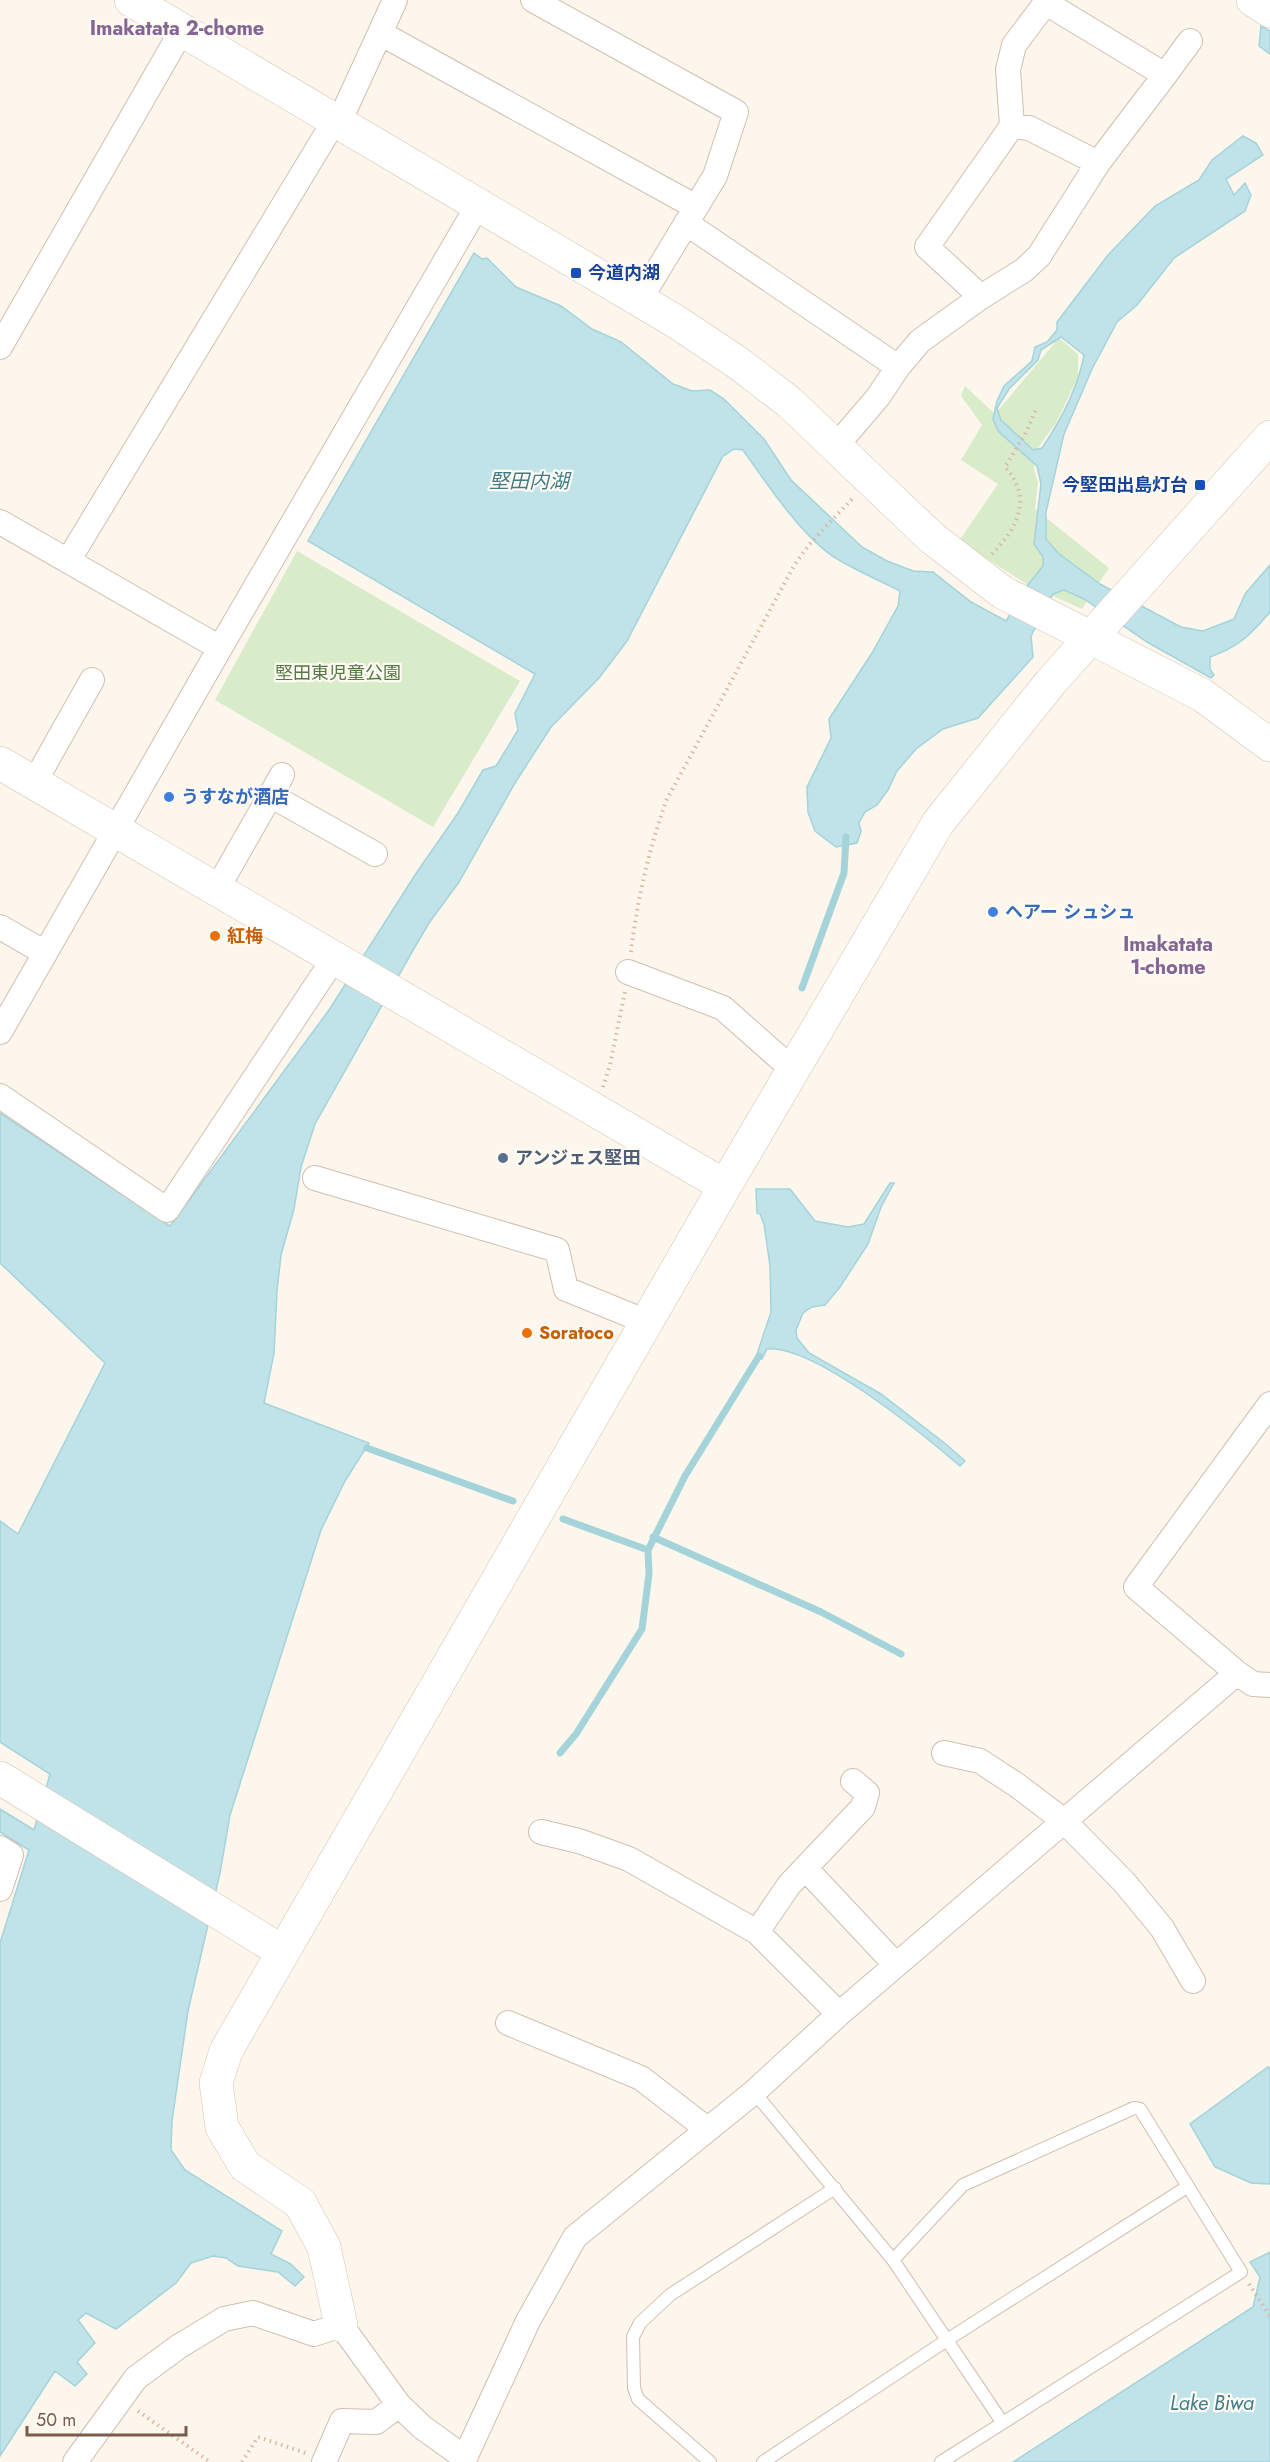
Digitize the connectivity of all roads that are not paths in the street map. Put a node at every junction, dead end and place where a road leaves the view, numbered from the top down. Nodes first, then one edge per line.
1 (131, 0) edge
2 (395, 0) edge
3 (533, 0) edge
4 (1253, 0) edge
5 (1047, 2) edge
6 (1270, 11) edge
7 (182, 30) junction
8 (380, 33) junction
9 (1190, 41) dead end
10 (1165, 75) junction
11 (335, 120) junction
12 (1012, 126) junction
13 (1098, 163) junction
14 (478, 205) junction
15 (691, 215) junction
16 (981, 297) junction
17 (639, 300) junction
18 (0, 347) edge
19 (898, 367) junction
20 (1270, 437) edge
21 (836, 446) junction
22 (0, 522) edge
23 (68, 561) junction
24 (1098, 628) junction
25 (219, 648) junction
26 (92, 680) dead end
27 (1270, 745) edge
28 (0, 763) edge
29 (34, 783) junction
30 (115, 830) junction
31 (375, 854) dead end
32 (217, 889) junction
33 (0, 927) edge
34 (45, 953) junction
35 (344, 963) junction
36 (628, 972) road end
37 (0, 1032) edge
38 (793, 1070) junction
39 (0, 1096) edge
40 (315, 1178) dead end
41 (725, 1186) junction
42 (647, 1322) junction
43 (1270, 1404) edge
44 (1237, 1673) junction
45 (1270, 1685) edge
46 (944, 1753) dead end
47 (0, 1778) edge
48 (853, 1781) dead end
49 (1064, 1821) junction
50 (541, 1832) dead end
51 (0, 1848) edge
52 (805, 1868) junction
53 (0, 1889) edge
54 (757, 1932) junction
55 (283, 1952) junction
56 (896, 1965) junction
57 (1193, 1981) dead end
58 (839, 2014) junction
59 (508, 2023) dead end
60 (754, 2092) junction
61 (707, 2129) junction
62 (1187, 2187) junction
63 (835, 2188) junction
64 (893, 2260) junction
65 (341, 2325) junction
66 (947, 2340) junction
67 (399, 2406) junction
68 (1002, 2422) junction
69 (325, 2460) edge
70 (464, 2460) edge
71 (75, 2462) edge
72 (710, 2462) edge
73 (763, 2462) edge
74 (941, 2462) edge

1 - 7 street
2 - 8 street
3 - 15 street
4 - 6 street
5 - 10 street
5 - 12 street
7 - 11 street
7 - 18 street
8 - 11 street
8 - 15 street
9 - 10 street
10 - 13 street
11 - 14 street
11 - 23 street
12 - 13 street
12 - 16 street
13 - 16 street
14 - 17 street
14 - 25 street
15 - 17 street
15 - 19 street
16 - 19 street
17 - 21 street
19 - 21 street
20 - 24 street
21 - 24 street
22 - 23 street
23 - 25 street
24 - 27 street
24 - 38 street
25 - 30 street
26 - 29 street
28 - 29 street
29 - 30 street
30 - 32 street
30 - 34 street
31 - 32 street
32 - 35 street
33 - 34 street
34 - 37 street
35 - 39 street
35 - 41 street
36 - 38 street
38 - 41 street
40 - 42 street
41 - 42 street
42 - 55 street
43 - 44 street
44 - 45 street
44 - 49 street
46 - 49 street
47 - 55 street
48 - 52 street
49 - 56 street
49 - 57 street
50 - 54 street
51 - 53 street
52 - 54 street
52 - 56 street
54 - 58 street
55 - 65 street
56 - 58 street
58 - 60 street
59 - 61 street
60 - 61 street
60 - 63 lane
61 - 70 street
62 - 64 lane
62 - 66 lane
62 - 68 lane
63 - 64 lane
63 - 72 lane
64 - 66 lane
65 - 67 street
65 - 71 street
66 - 68 lane
66 - 73 lane
67 - 69 street
67 - 70 street
68 - 74 lane

